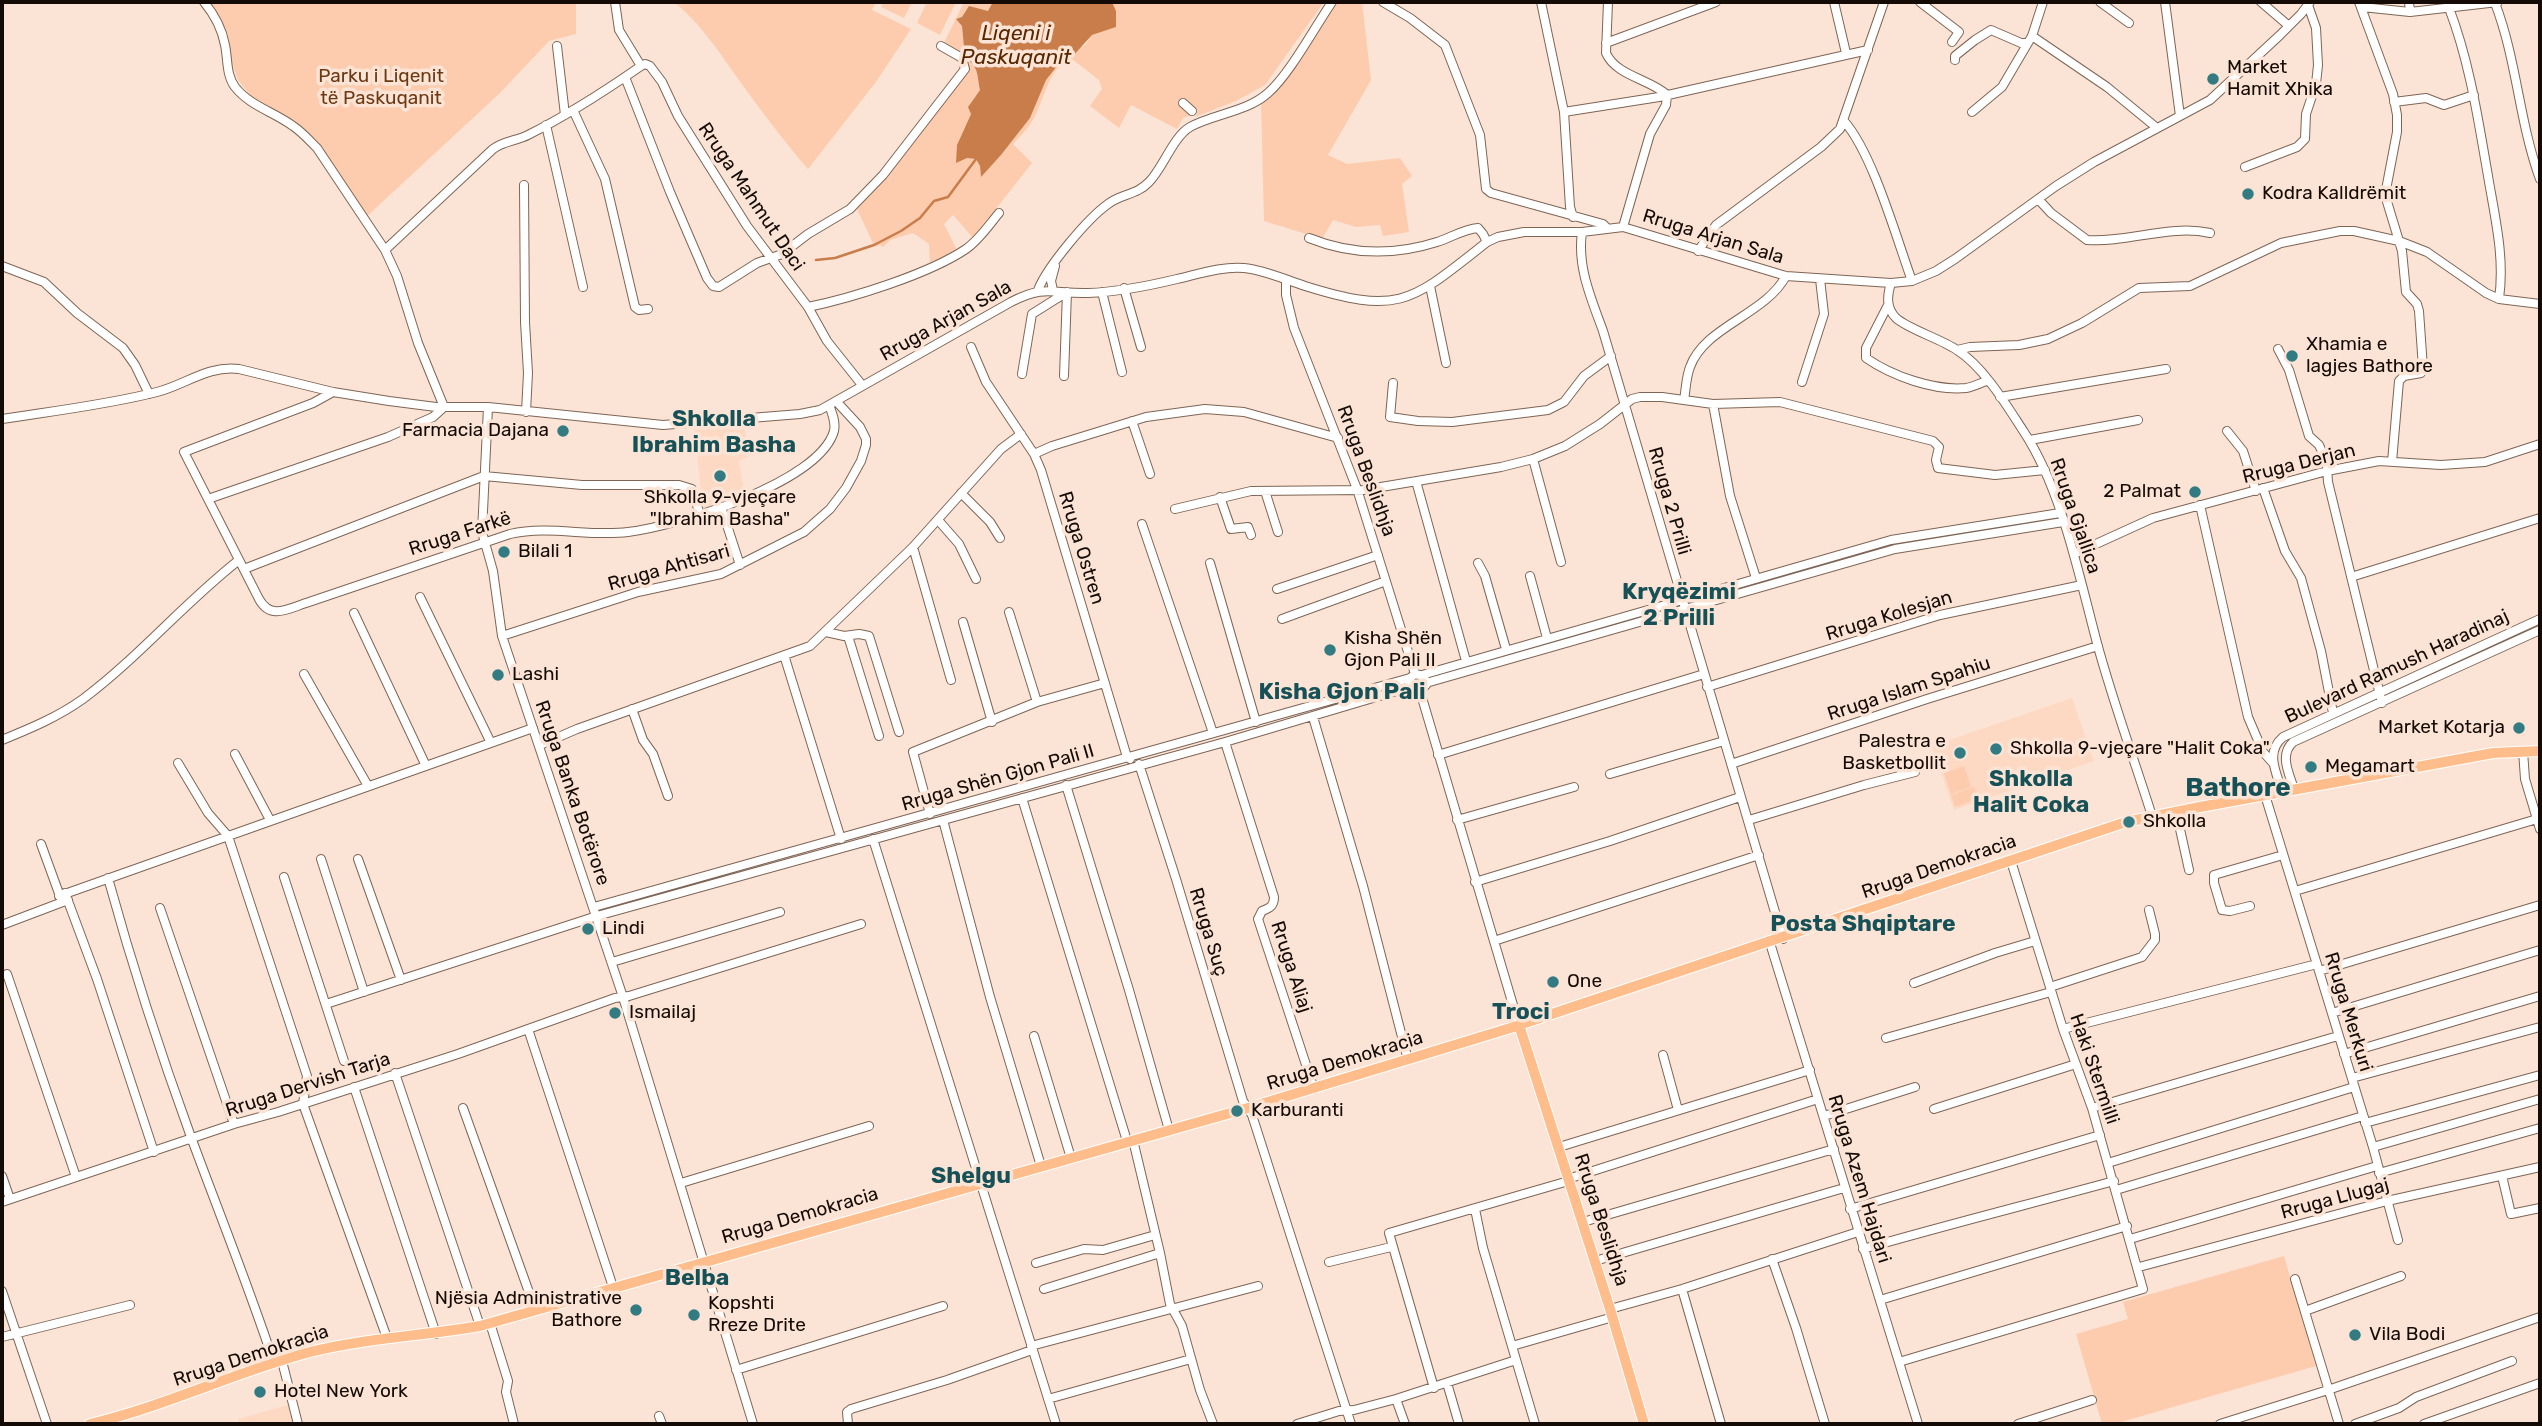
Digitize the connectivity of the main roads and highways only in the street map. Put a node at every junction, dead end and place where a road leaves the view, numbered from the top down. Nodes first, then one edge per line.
1 (2540, 751) edge
2 (1519, 1025) junction
3 (90, 1424) edge
4 (1644, 1424) edge

1 - 2 main road, Rruga Demokracia
2 - 3 main road, Rruga Demokracia
2 - 4 main road, Rruga Beslidhja

